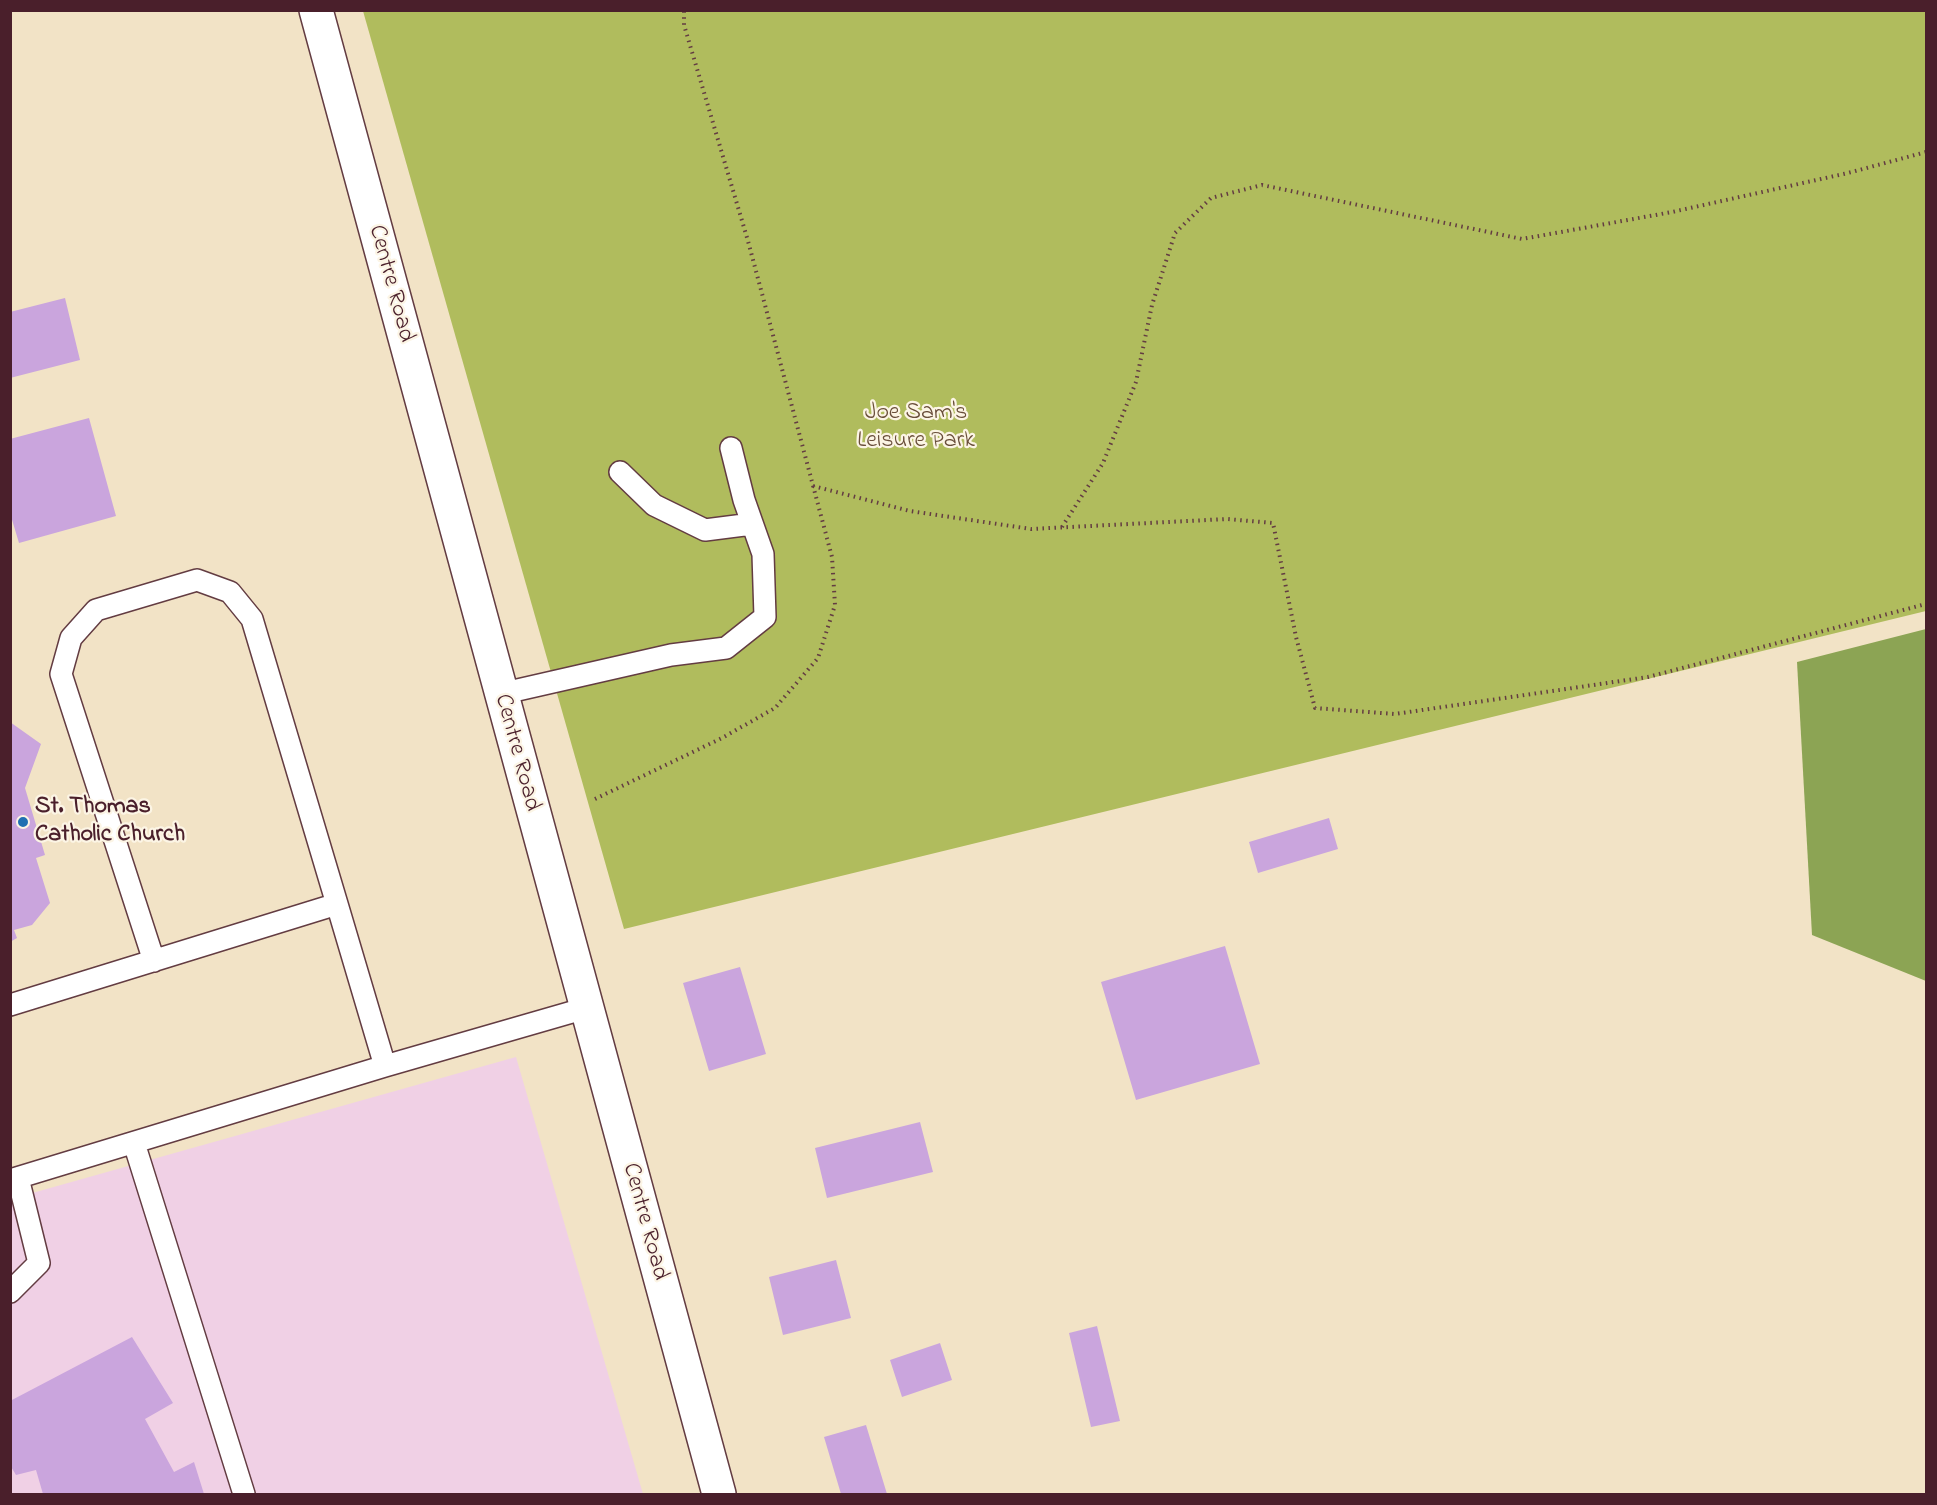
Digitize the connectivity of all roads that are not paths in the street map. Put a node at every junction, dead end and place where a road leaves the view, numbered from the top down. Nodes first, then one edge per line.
1 (316, 10) edge
2 (731, 447) dead end
3 (620, 471) dead end
4 (752, 524) junction
5 (500, 694) junction
6 (337, 904) junction
7 (154, 961) junction
8 (10, 1005) edge
9 (585, 1008) junction
10 (385, 1065) junction
11 (134, 1143) junction
12 (14, 1179) edge
13 (10, 1293) edge
14 (244, 1494) edge
15 (719, 1494) edge

1 - 5 main road, Centre Road
2 - 4 lane
3 - 4 lane
4 - 5 lane
5 - 9 main road, Centre Road
6 - 7 lane
6 - 7 lane
6 - 10 lane
7 - 8 lane
9 - 10 lane
9 - 15 main road, Centre Road
10 - 11 lane
11 - 12 lane
11 - 14 lane
12 - 13 lane

